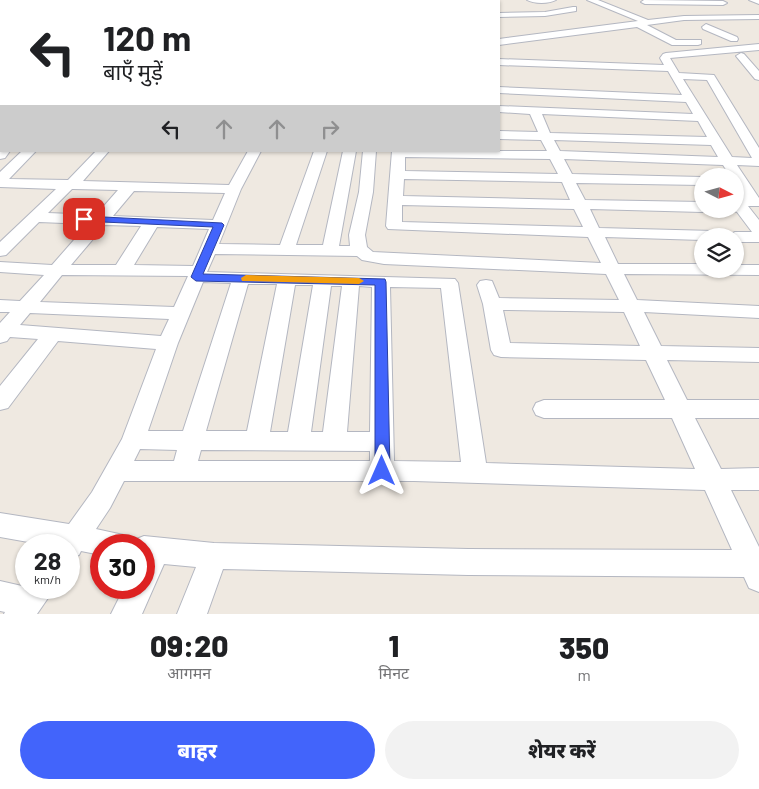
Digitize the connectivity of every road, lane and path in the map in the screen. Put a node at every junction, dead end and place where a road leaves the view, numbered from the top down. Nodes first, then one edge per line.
1 (531, 0) edge
2 (552, 0) edge
3 (647, 1) edge
4 (722, 1) edge
5 (751, 3) edge
6 (759, 4) edge
7 (583, 9) edge
8 (739, 10) dead end
9 (500, 14) edge
10 (758, 17) edge
11 (695, 18) junction
12 (728, 18) junction
13 (598, 20) dead end
14 (648, 22) junction
15 (638, 24) junction
16 (614, 26) junction
17 (706, 27) dead end
18 (587, 30) junction
19 (631, 34) dead end
20 (605, 40) dead end
21 (500, 42) edge
22 (689, 43) junction
23 (679, 44) junction
24 (759, 47) edge
25 (759, 54) edge
26 (556, 57) junction
27 (610, 58) dead end
28 (744, 59) junction
29 (669, 61) junction
30 (759, 61) edge
31 (500, 62) edge
32 (759, 77) edge
33 (500, 90) edge
34 (689, 99) junction
35 (500, 101) edge
36 (500, 109) edge
37 (699, 114) junction
38 (500, 118) edge
39 (539, 122) junction
40 (605, 122) dead end
41 (500, 135) edge
42 (714, 141) junction
43 (29, 152) edge
44 (102, 152) edge
45 (254, 152) edge
46 (321, 152) edge
47 (350, 152) edge
48 (370, 152) edge
49 (398, 152) edge
50 (555, 155) junction
51 (726, 160) junction
52 (759, 161) edge
53 (399, 175) junction
54 (566, 178) junction
55 (694, 181) edge
56 (0, 182) edge
57 (16, 184) junction
58 (70, 185) junction
59 (130, 186) junction
60 (234, 189) junction
61 (0, 197) edge
62 (394, 200) junction
63 (747, 204) edge
64 (579, 205) junction
65 (694, 207) edge
66 (35, 217) junction
67 (100, 219) junction
68 (152, 222) junction
69 (219, 225) junction
70 (759, 231) edge
71 (594, 233) junction
72 (694, 236) edge
73 (744, 237) edge
74 (759, 238) edge
75 (208, 249) junction
76 (286, 250) junction
77 (0, 251) edge
78 (330, 251) junction
79 (362, 251) junction
80 (0, 267) edge
81 (612, 269) junction
82 (56, 270) junction
83 (122, 270) junction
84 (759, 270) edge
85 (198, 274) junction
86 (241, 278) junction
87 (287, 279) junction
88 (323, 280) junction
89 (351, 281) junction
90 (381, 282) junction
91 (0, 306) edge
92 (631, 306) junction
93 (24, 307) junction
94 (759, 312) edge
95 (181, 313) junction
96 (2, 333) edge
97 (53, 334) junction
98 (168, 343) junction
99 (654, 354) junction
100 (759, 355) edge
101 (0, 402) edge
102 (544, 409) dead end
103 (680, 409) junction
104 (759, 409) edge
105 (133, 440) junction
106 (192, 441) junction
107 (257, 441) junction
108 (298, 442) junction
109 (334, 442) junction
110 (382, 442) junction
111 (183, 470) junction
112 (118, 471) junction
113 (382, 471) junction
114 (476, 473) junction
115 (759, 479) edge
116 (712, 480) junction
117 (0, 525) edge
118 (38, 534) edge
119 (78, 534) edge
120 (155, 550) edge
121 (214, 556) junction
122 (757, 569) edge
123 (133, 599) edge
124 (126, 614) edge
125 (192, 614) edge

1 - 2 street
2 - 7 street
3 - 4 street
3 - 11 street
4 - 12 street
5 - 6 street
7 - 9 street
7 - 14 street
8 - 10 street
10 - 12 street
11 - 12 street
11 - 14 street
13 - 16 street
14 - 15 street
14 - 22 street
15 - 16 street
15 - 23 street
16 - 18 street
16 - 19 street
17 - 22 street
18 - 20 street
18 - 21 street
22 - 23 street
23 - 29 street
24 - 29 street
25 - 28 street
26 - 27 street
26 - 29 street
26 - 31 street
28 - 29 street
28 - 30 street
28 - 32 street
29 - 34 street
29 - 52 street
33 - 34 street
34 - 37 street
35 - 37 street
36 - 39 street
37 - 39 street
37 - 42 street
38 - 39 street
39 - 40 street
39 - 41 street
39 - 42 street
39 - 50 street
42 - 51 street
43 - 56 street
44 - 58 street
45 - 60 street
46 - 76 street
47 - 78 street
48 - 79 street
49 - 50 street
49 - 53 street
50 - 51 street
50 - 54 street
51 - 52 street
51 - 63 street
53 - 54 street
53 - 62 street
54 - 55 street
54 - 64 street
56 - 57 street
57 - 58 street
57 - 61 street
58 - 59 street
58 - 66 street
59 - 60 street
59 - 67 street
60 - 69 street
62 - 64 street
62 - 71 street
63 - 70 street
64 - 65 street
64 - 71 street
66 - 67 street
66 - 77 street
67 - 68 street
67 - 82 street
68 - 69 street
68 - 83 street
69 - 75 street
71 - 72 street
71 - 81 street
73 - 74 street
75 - 76 street
75 - 85 street
76 - 78 street
78 - 79 street
79 - 81 street
80 - 82 street
81 - 84 street
81 - 92 street
82 - 83 street
82 - 93 street
83 - 85 street
85 - 86 street
85 - 95 street
86 - 87 street
86 - 106 street
87 - 88 street
87 - 107 street
88 - 89 street
88 - 108 street
89 - 90 street
89 - 109 street
90 - 110 street
90 - 114 street
91 - 93 street
92 - 94 street
92 - 99 street
92 - 99 street
93 - 95 street
93 - 96 street
95 - 98 street
96 - 97 street
97 - 98 street
97 - 101 street
98 - 105 street
99 - 100 street
99 - 103 street
102 - 103 street
103 - 104 street
103 - 116 street
105 - 106 street
105 - 112 street
106 - 107 street
106 - 111 street
107 - 108 street
108 - 109 street
109 - 110 street
110 - 113 street
111 - 112 street
111 - 113 street
112 - 119 street
113 - 114 street
114 - 116 street
115 - 116 street
116 - 122 street
117 - 118 street
120 - 121 street
121 - 122 street
121 - 125 street
123 - 124 street

